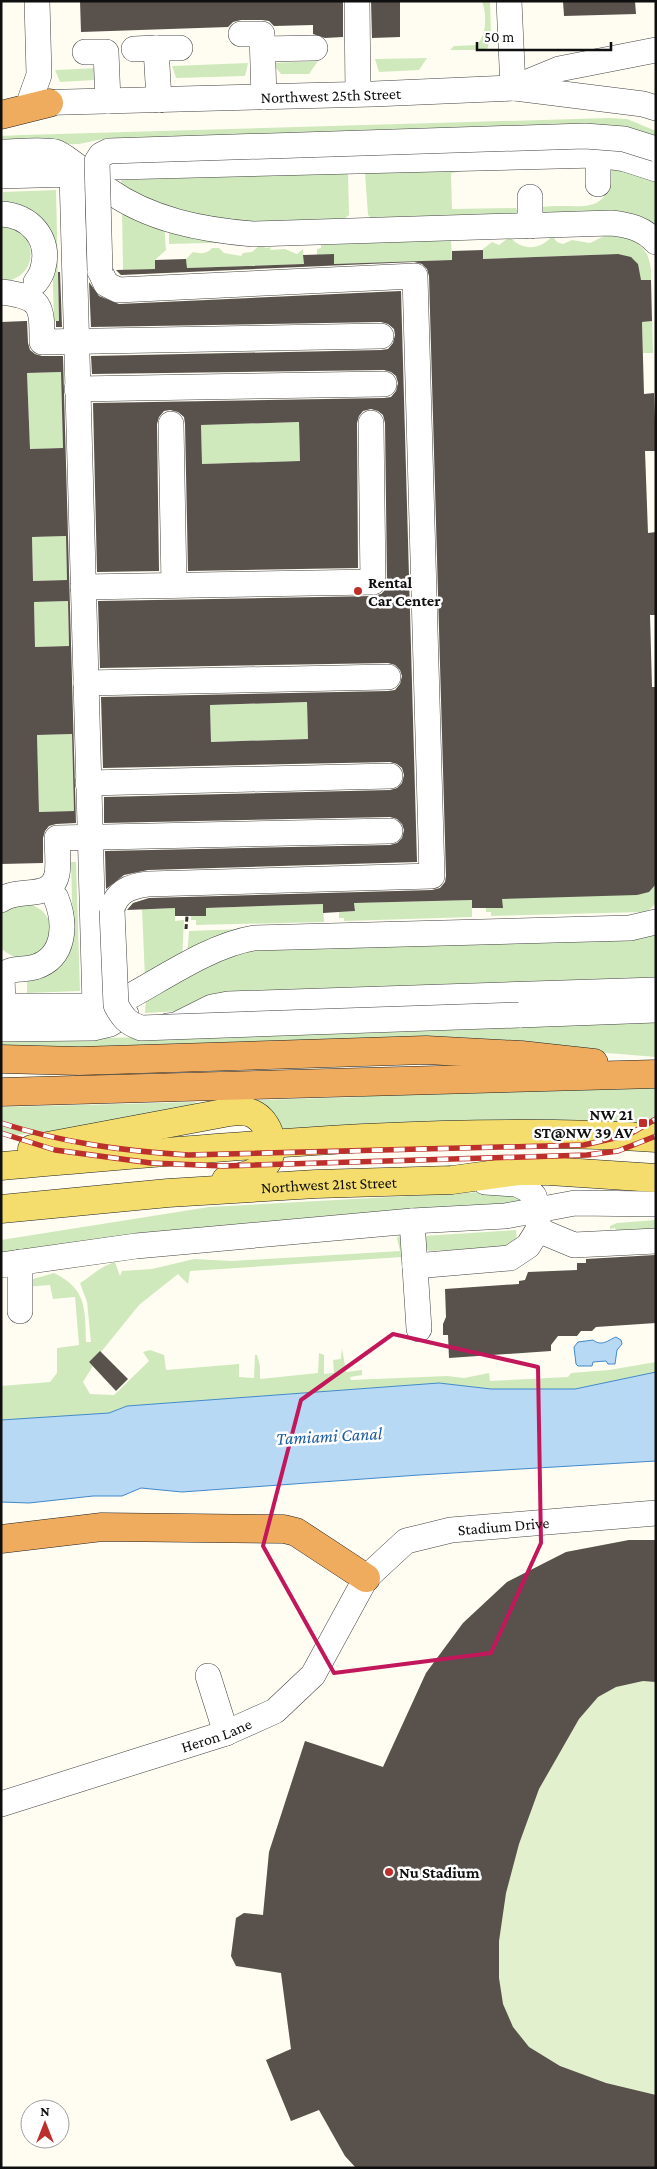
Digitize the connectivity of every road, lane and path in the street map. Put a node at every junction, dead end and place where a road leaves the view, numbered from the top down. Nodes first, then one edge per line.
1 (37, 1) edge
2 (357, 1) edge
3 (510, 1) edge
4 (241, 34) dead end
5 (180, 48) dead end
6 (315, 48) dead end
7 (263, 49) junction
8 (656, 50) edge
9 (85, 52) dead end
10 (513, 88) junction
11 (358, 94) junction
12 (264, 97) junction
13 (159, 100) junction
14 (108, 101) junction
15 (1, 103) edge
16 (39, 103) junction
17 (656, 108) edge
18 (1, 115) edge
19 (656, 149) edge
20 (1, 152) edge
21 (117, 167) dead end
22 (656, 169) edge
23 (1, 176) edge
24 (530, 197) dead end
25 (1, 214) edge
26 (530, 226) junction
27 (656, 242) edge
28 (36, 282) dead end
29 (1, 292) edge
30 (381, 336) dead end
31 (77, 342) junction
32 (384, 384) dead end
33 (77, 389) junction
34 (371, 423) dead end
35 (171, 424) dead end
36 (174, 585) junction
37 (83, 587) junction
38 (388, 678) dead end
39 (86, 683) junction
40 (390, 776) dead end
41 (88, 783) junction
42 (390, 831) dead end
43 (90, 837) junction
44 (56, 898) dead end
45 (1, 900) edge
46 (117, 910) junction
47 (187, 916) dead end
48 (656, 922) edge
49 (186, 929) dead end
50 (656, 990) edge
51 (125, 1006) junction
52 (656, 1010) edge
53 (1, 1029) edge
54 (1, 1059) edge
55 (649, 1074) edge
56 (1, 1092) edge
57 (656, 1138) edge
58 (271, 1144) junction
59 (1, 1156) edge
60 (1, 1166) edge
61 (656, 1178) edge
62 (452, 1180) junction
63 (168, 1193) junction
64 (656, 1204) edge
65 (1, 1209) edge
66 (538, 1220) junction
67 (412, 1221) junction
68 (656, 1241) edge
69 (11, 1263) edge
70 (415, 1266) junction
71 (20, 1312) dead end
72 (419, 1329) dead end
73 (656, 1513) edge
74 (1, 1539) edge
75 (366, 1578) junction
76 (208, 1676) dead end
77 (226, 1733) junction
78 (1, 1804) edge

1 - 16 street
2 - 11 street
3 - 10 street
4 - 7 street
5 - 13 street
6 - 7 street
7 - 12 street
8 - 10 street, Northwest 25th Street
9 - 14 street
10 - 11 street, Northwest 25th Street
10 - 17 street
11 - 12 street, Northwest 25th Street
12 - 13 street, Northwest 25th Street
13 - 14 street, Northwest 25th Street
14 - 16 street, Northwest 25th Street
15 - 16 street, Northwest 25th Street
16 - 18 highway
19 - 46 street, bridge
20 - 26 street
21 - 22 street
23 - 31 street
24 - 26 street
25 - 28 street
26 - 27 street
29 - 31 street
30 - 31 street
31 - 33 street
32 - 33 street
33 - 37 street
34 - 36 street
35 - 36 street
36 - 37 street
37 - 39 street
38 - 39 street
39 - 41 street
40 - 41 street
41 - 43 street
42 - 43 street
43 - 44 street
43 - 45 street
46 - 51 street
46 - 52 street, bridge
47 - 49 path
48 - 51 street
50 - 51 street
51 - 53 street
54 - 55 highway
55 - 56 highway
57 - 58 main road
58 - 59 main road
58 - 60 main road
58 - 63 main road
61 - 62 main road, Northwest 21st Street
62 - 63 main road, Northwest 21st Street
62 - 66 street
63 - 65 main road, Northwest 21st Street
64 - 66 street
66 - 67 street
66 - 68 street
66 - 70 street
67 - 69 street
67 - 70 street
69 - 71 street
70 - 72 street
73 - 75 street, Stadium Drive
74 - 75 highway
75 - 77 street, Heron Lane
76 - 77 street
77 - 78 street, Heron Lane

